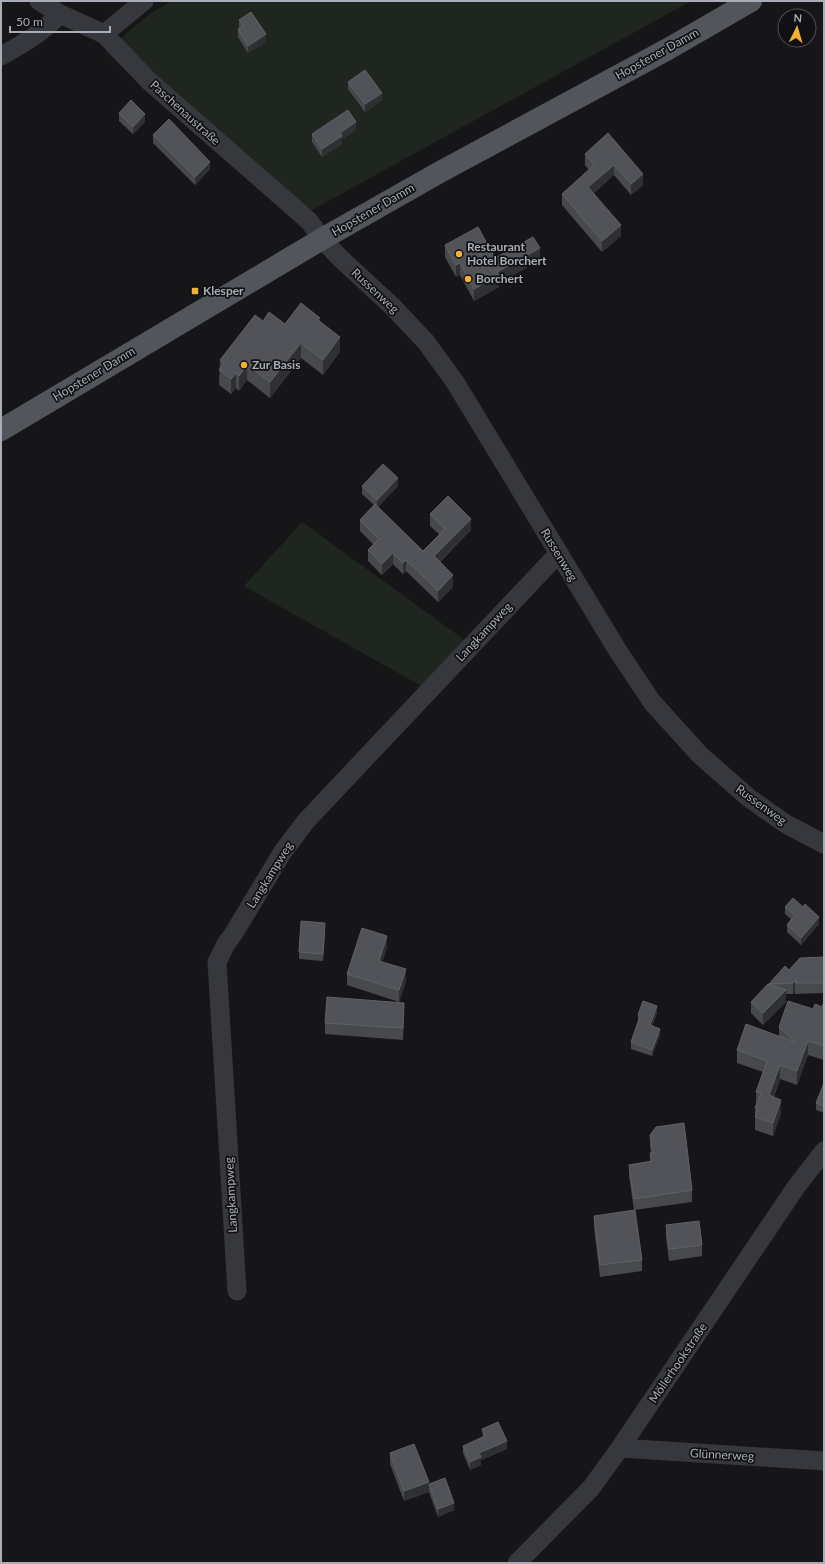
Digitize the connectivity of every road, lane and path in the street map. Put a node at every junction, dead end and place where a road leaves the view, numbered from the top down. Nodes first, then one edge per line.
1 (39, 1) edge
2 (144, 1) edge
3 (751, 1) edge
4 (60, 14) junction
5 (104, 34) junction
6 (1, 56) edge
7 (322, 239) junction
8 (1, 430) edge
9 (558, 554) junction
10 (824, 844) edge
11 (824, 1151) edge
12 (237, 1291) dead end
13 (620, 1448) junction
14 (824, 1461) edge
15 (517, 1563) edge

1 - 4 street, Paschenaustraße
2 - 5 street
3 - 7 main road, Hopstener Damm
4 - 5 street, Paschenaustraße
4 - 6 street
5 - 7 street, Paschenaustraße
7 - 8 main road, Hopstener Damm
7 - 9 street, Russenweg
9 - 10 street, Russenweg
9 - 12 street, Langkampweg
11 - 13 street, Möllerhookstraße
13 - 14 street, Glünnerweg
13 - 15 street, Möllerhookstraße

